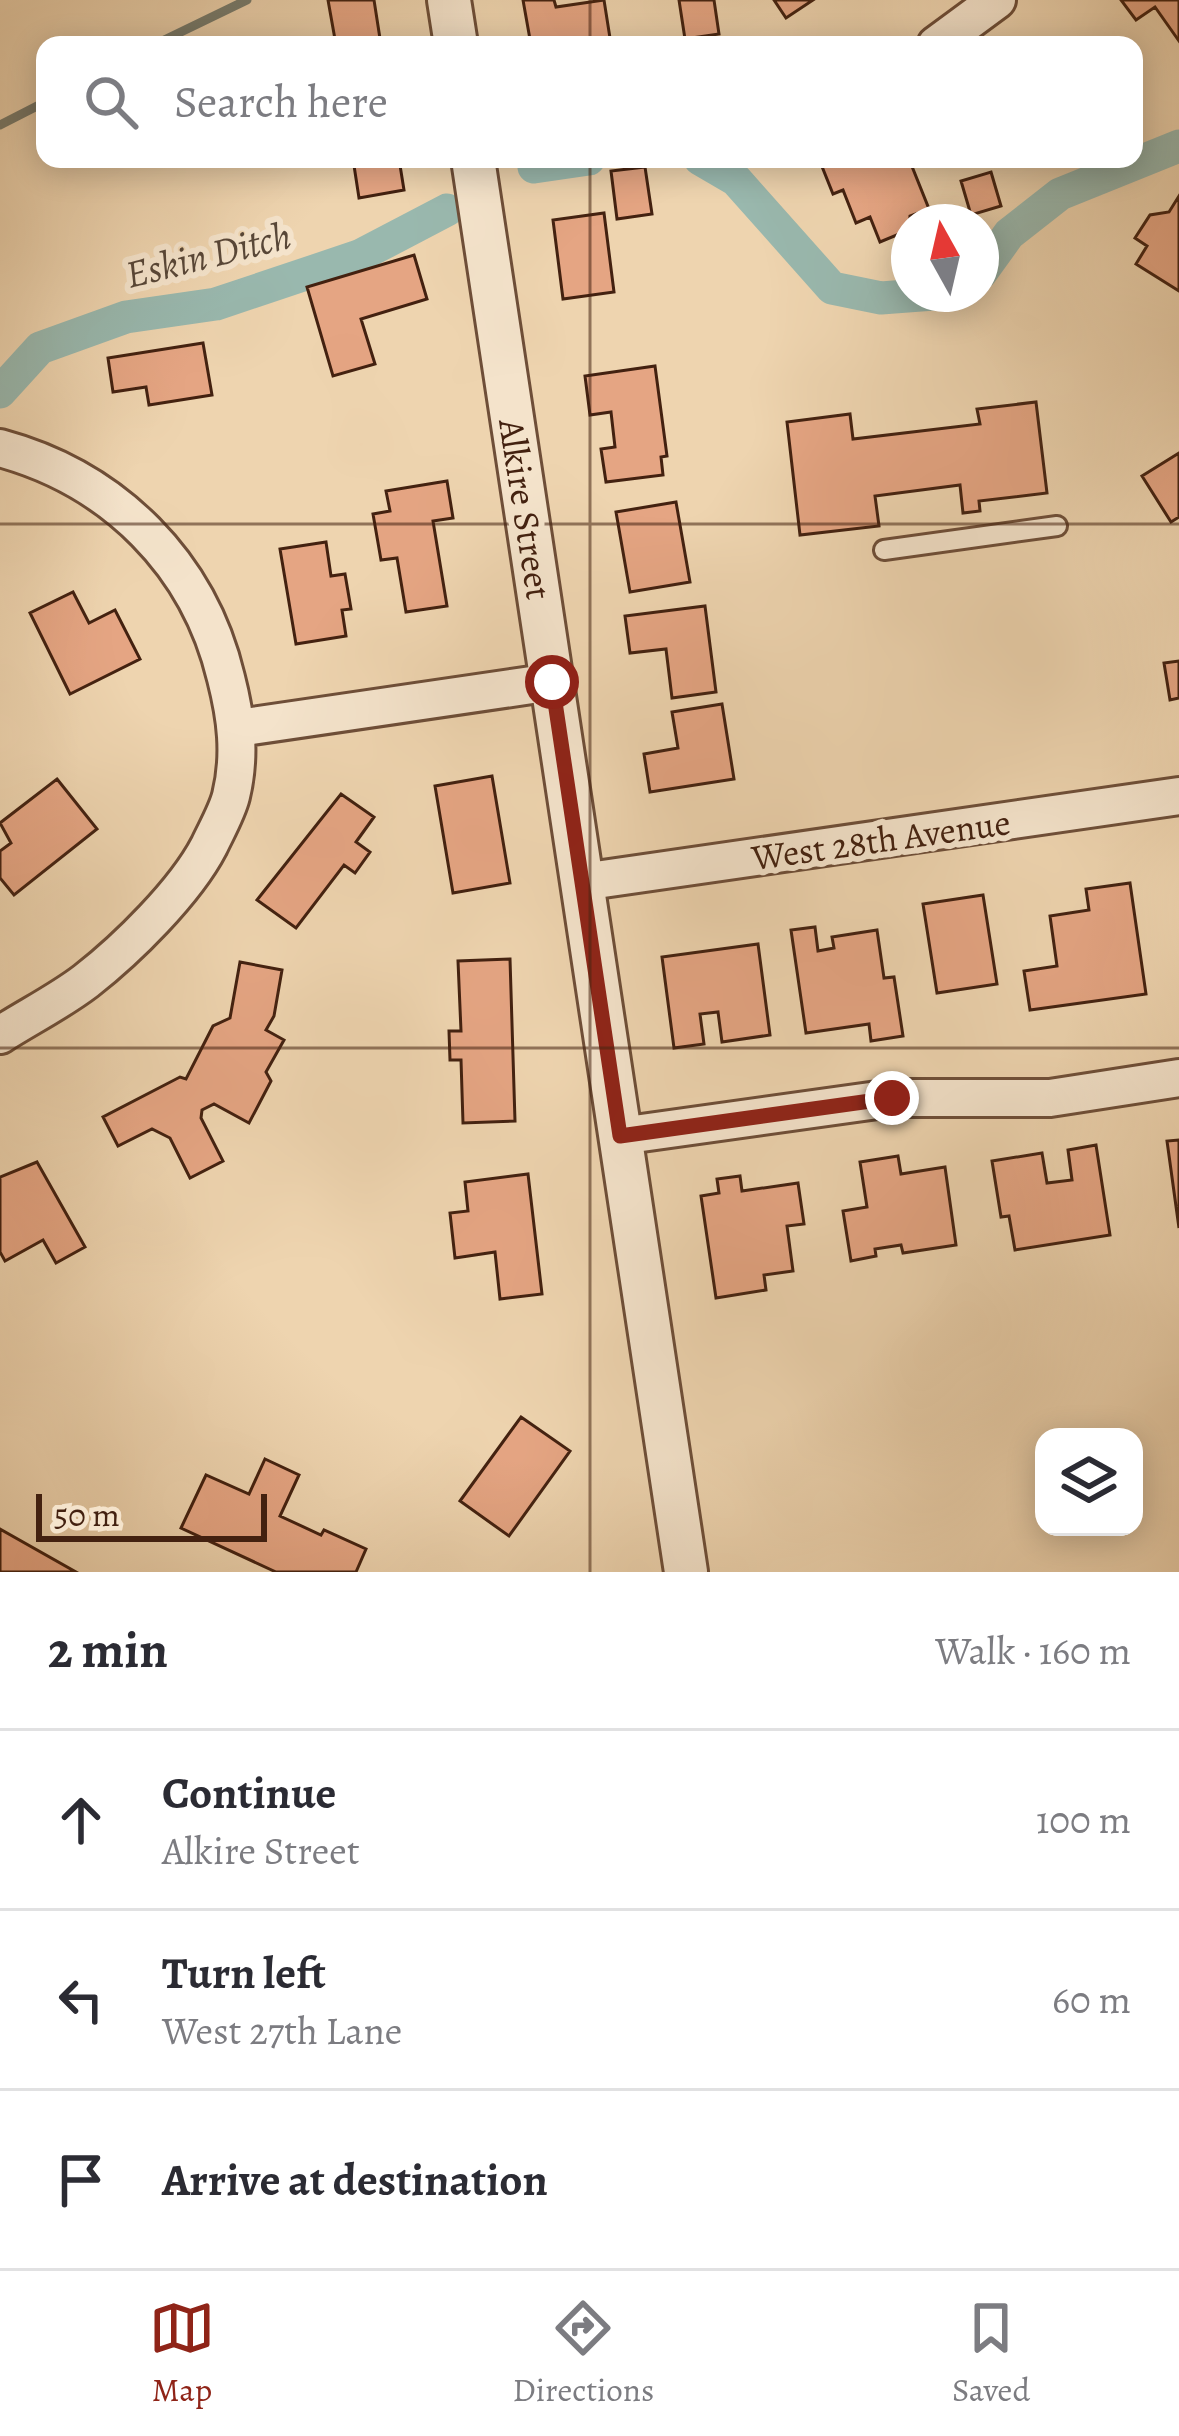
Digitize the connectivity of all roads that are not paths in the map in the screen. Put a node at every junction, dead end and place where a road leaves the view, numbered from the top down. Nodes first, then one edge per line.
1 (449, 0) edge
2 (997, 0) edge
3 (455, 36) edge
4 (949, 36) edge
5 (474, 168) edge
6 (0, 448) edge
7 (1058, 526) dead end
8 (884, 550) dead end
9 (552, 682) junction
10 (238, 728) junction
11 (1179, 796) edge
12 (582, 881) junction
13 (0, 1035) edge
14 (1179, 1078) edge
15 (620, 1136) junction
16 (686, 1572) edge

1 - 3 street
2 - 4 street
5 - 9 street, Alkire Street
6 - 10 street
7 - 8 lane
9 - 10 street
9 - 12 street, Alkire Street
10 - 13 street
11 - 12 street, West 28th Avenue
12 - 15 street, Alkire Street
14 - 15 street
15 - 16 street, Alkire Street

